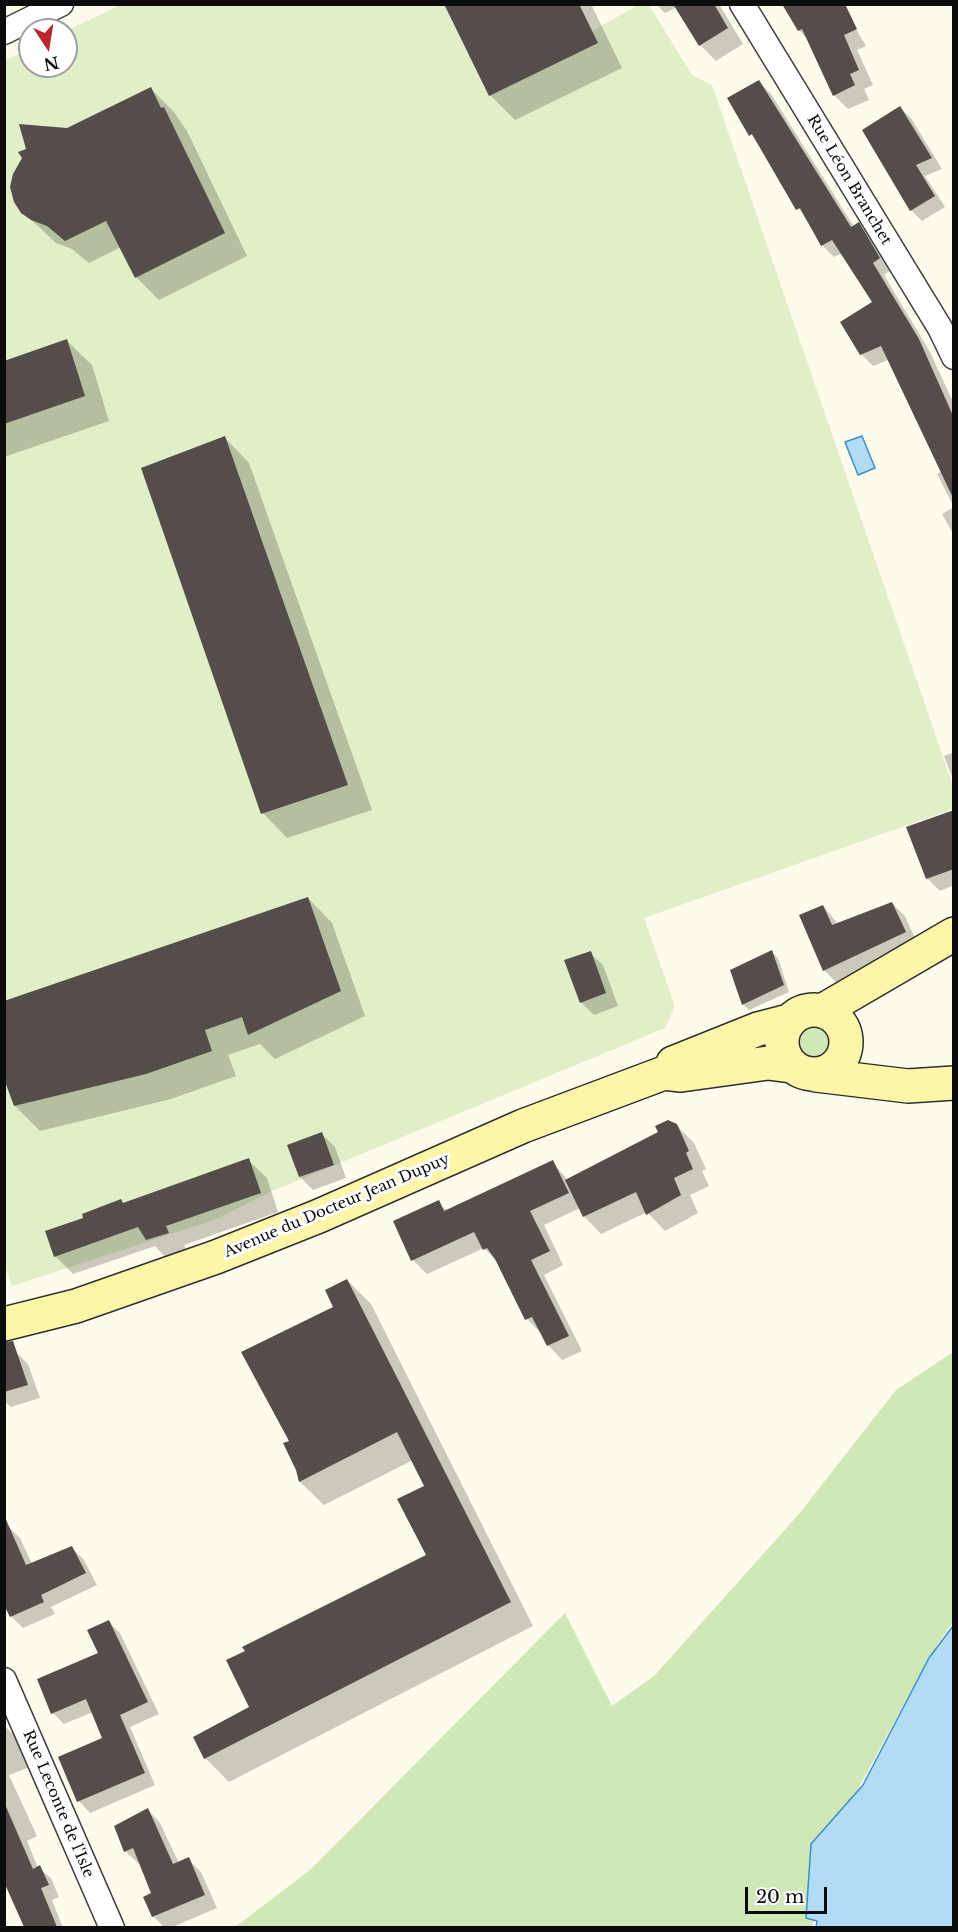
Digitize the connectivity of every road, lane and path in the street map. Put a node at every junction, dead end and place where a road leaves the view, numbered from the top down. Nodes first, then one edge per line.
1 (61, 4) edge
2 (742, 4) edge
3 (4, 32) edge
4 (954, 357) edge
5 (954, 934) edge
6 (822, 1011) junction
7 (789, 1021) junction
8 (846, 1038) junction
9 (954, 1067) edge
10 (804, 1070) junction
11 (664, 1073) junction
12 (954, 1083) edge
13 (4, 1324) edge
14 (4, 1680) edge
15 (112, 1928) edge

1 - 3 street
2 - 4 street, Rue Léon Branchet
5 - 6 street
6 - 7 street
6 - 8 street
7 - 10 street
7 - 11 street, Avenue du Docteur Jean Dupuy
8 - 9 street
8 - 10 street
10 - 11 street, Avenue du Docteur Jean Dupuy
10 - 12 street, Avenue du Docteur Jean Dupuy
11 - 13 street, Avenue du Docteur Jean Dupuy
14 - 15 street, Rue Leconte de l'Isle

